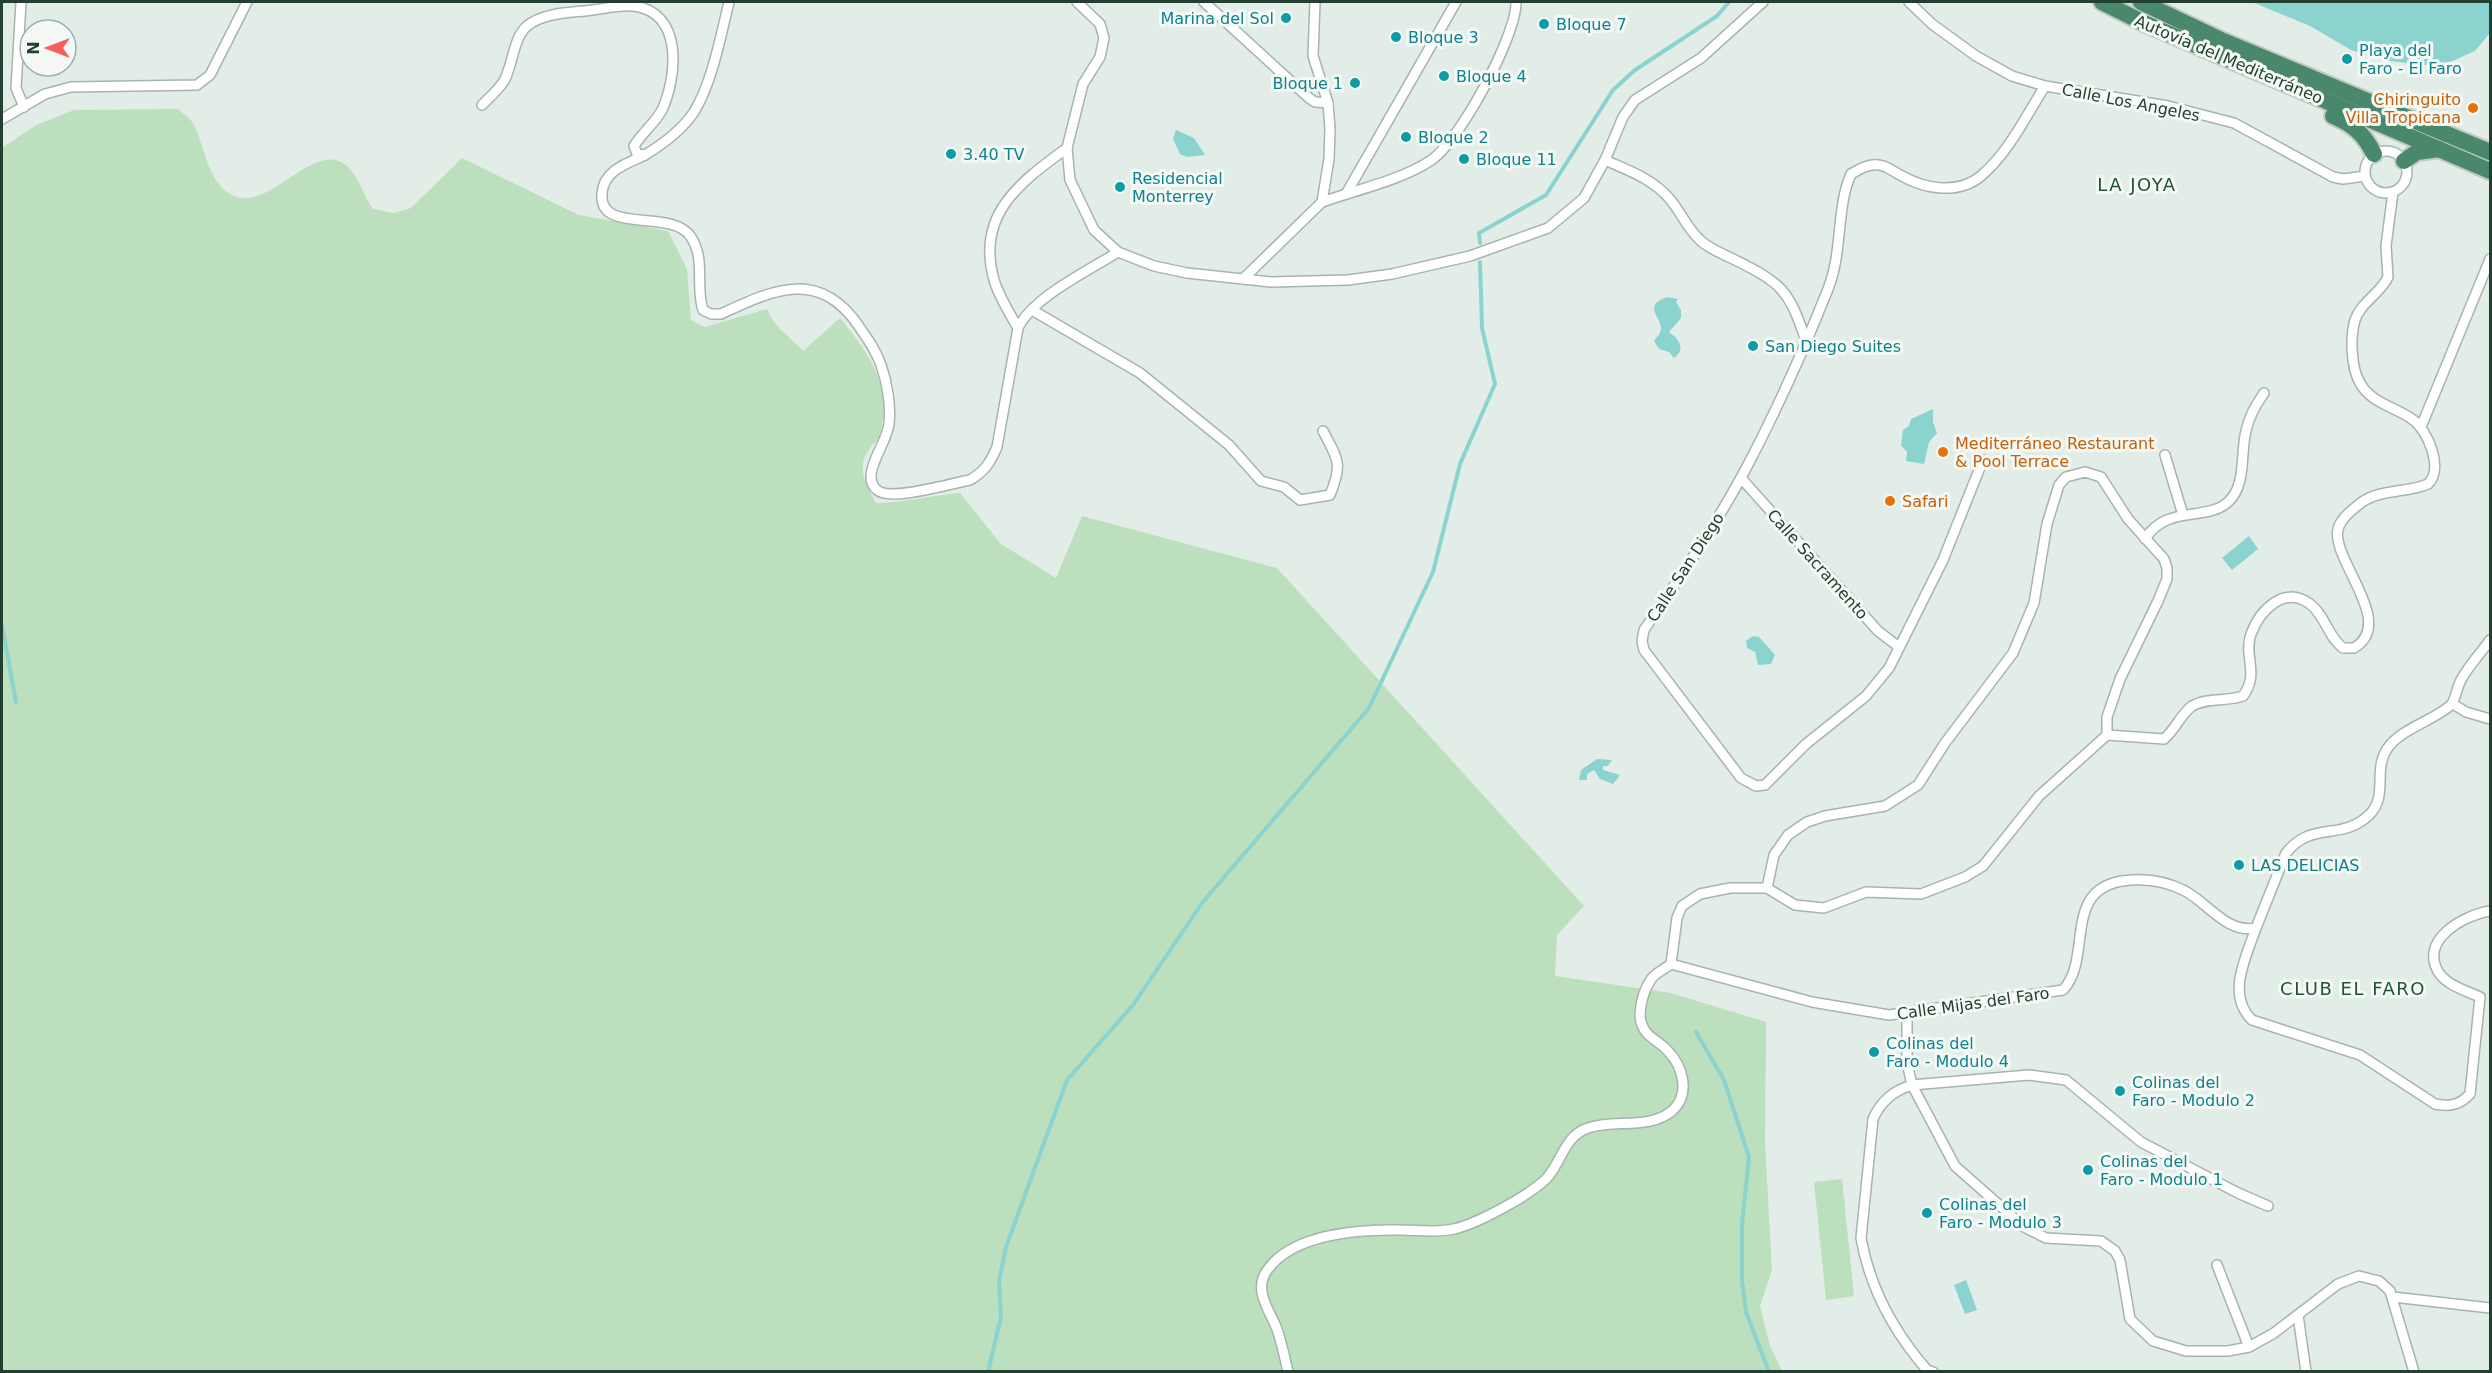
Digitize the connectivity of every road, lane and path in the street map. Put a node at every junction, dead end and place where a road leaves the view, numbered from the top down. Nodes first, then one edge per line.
1 (21, 2) edge
2 (247, 2) edge
3 (729, 2) edge
4 (1077, 2) edge
5 (1204, 2) edge
6 (1315, 2) edge
7 (1456, 2) edge
8 (1516, 2) edge
9 (1763, 2) edge
10 (1909, 2) edge
11 (2102, 2) edge
12 (2141, 2) edge
13 (2144, 23) junction
14 (2045, 86) junction
15 (1328, 103) junction
16 (482, 105) dead end
17 (24, 107) junction
18 (2, 119) edge
19 (1067, 148) junction
20 (2439, 149) junction
21 (2490, 152) edge
22 (2374, 154) junction
23 (645, 155) junction
24 (1605, 160) junction
25 (2404, 161) junction
26 (2490, 171) edge
27 (2365, 176) junction
28 (2393, 192) junction
29 (1346, 194) junction
30 (1322, 202) junction
31 (1118, 252) junction
32 (2490, 259) edge
33 (1243, 279) junction
34 (1032, 310) junction
35 (1018, 328) junction
36 (1806, 341) junction
37 (2264, 393) dead end
38 (2421, 427) junction
39 (1323, 431) dead end
40 (2165, 455) dead end
41 (1983, 460) dead end
42 (1741, 478) junction
43 (2183, 515) junction
44 (2145, 538) junction
45 (2490, 640) edge
46 (1899, 647) junction
47 (2453, 704) junction
48 (2490, 719) edge
49 (2107, 735) junction
50 (1767, 888) junction
51 (2490, 911) edge
52 (2256, 928) junction
53 (1671, 964) junction
54 (2480, 997) junction
55 (2490, 1000) edge
56 (1907, 1013) junction
57 (1912, 1085) junction
58 (2268, 1206) dead end
59 (2217, 1265) dead end
60 (2393, 1297) junction
61 (2490, 1308) edge
62 (2298, 1315) junction
63 (2249, 1347) junction
64 (1288, 1371) edge
65 (1929, 1371) edge
66 (2306, 1371) edge
67 (2414, 1371) edge

1 - 17 street
2 - 17 street
3 - 23 street
4 - 19 street
5 - 15 street
6 - 15 street
7 - 29 street
8 - 29 street
9 - 24 street
10 - 14 street, Calle Los Angeles
11 - 13 highway, Autovía del Mediterráneo
12 - 21 highway, Autovía del Mediterráneo
13 - 20 highway, Autovía del Mediterráneo
13 - 22 highway
14 - 27 street, Calle Los Angeles
14 - 36 street, Calle San Diego
15 - 30 street
16 - 23 street
17 - 18 street
19 - 31 street
19 - 35 street
20 - 25 highway
20 - 26 highway, Autovía del Mediterráneo
22 - 25 street
22 - 27 street
23 - 35 street
24 - 33 street
24 - 36 street
25 - 28 street
27 - 28 street
28 - 38 street
29 - 30 street
30 - 33 street
31 - 33 street
31 - 34 street
32 - 38 street
34 - 35 street
34 - 39 street
36 - 42 street, Calle San Diego
37 - 43 street
38 - 49 street
40 - 43 street
41 - 46 street, Calle San Diego
42 - 46 street, Calle Sacramento
42 - 46 street, Calle San Diego
43 - 44 street
44 - 49 street
44 - 50 street
45 - 47 street
47 - 48 street
47 - 52 street
49 - 50 street
50 - 53 street
51 - 54 street
52 - 54 street
52 - 56 street, Calle Mijas del Faro
53 - 56 street, Calle Mijas del Faro
53 - 64 street
54 - 55 street
56 - 57 street
57 - 58 street
57 - 63 street
57 - 65 street
59 - 63 street
60 - 61 street
60 - 62 street
60 - 67 street
62 - 63 street
62 - 66 street

